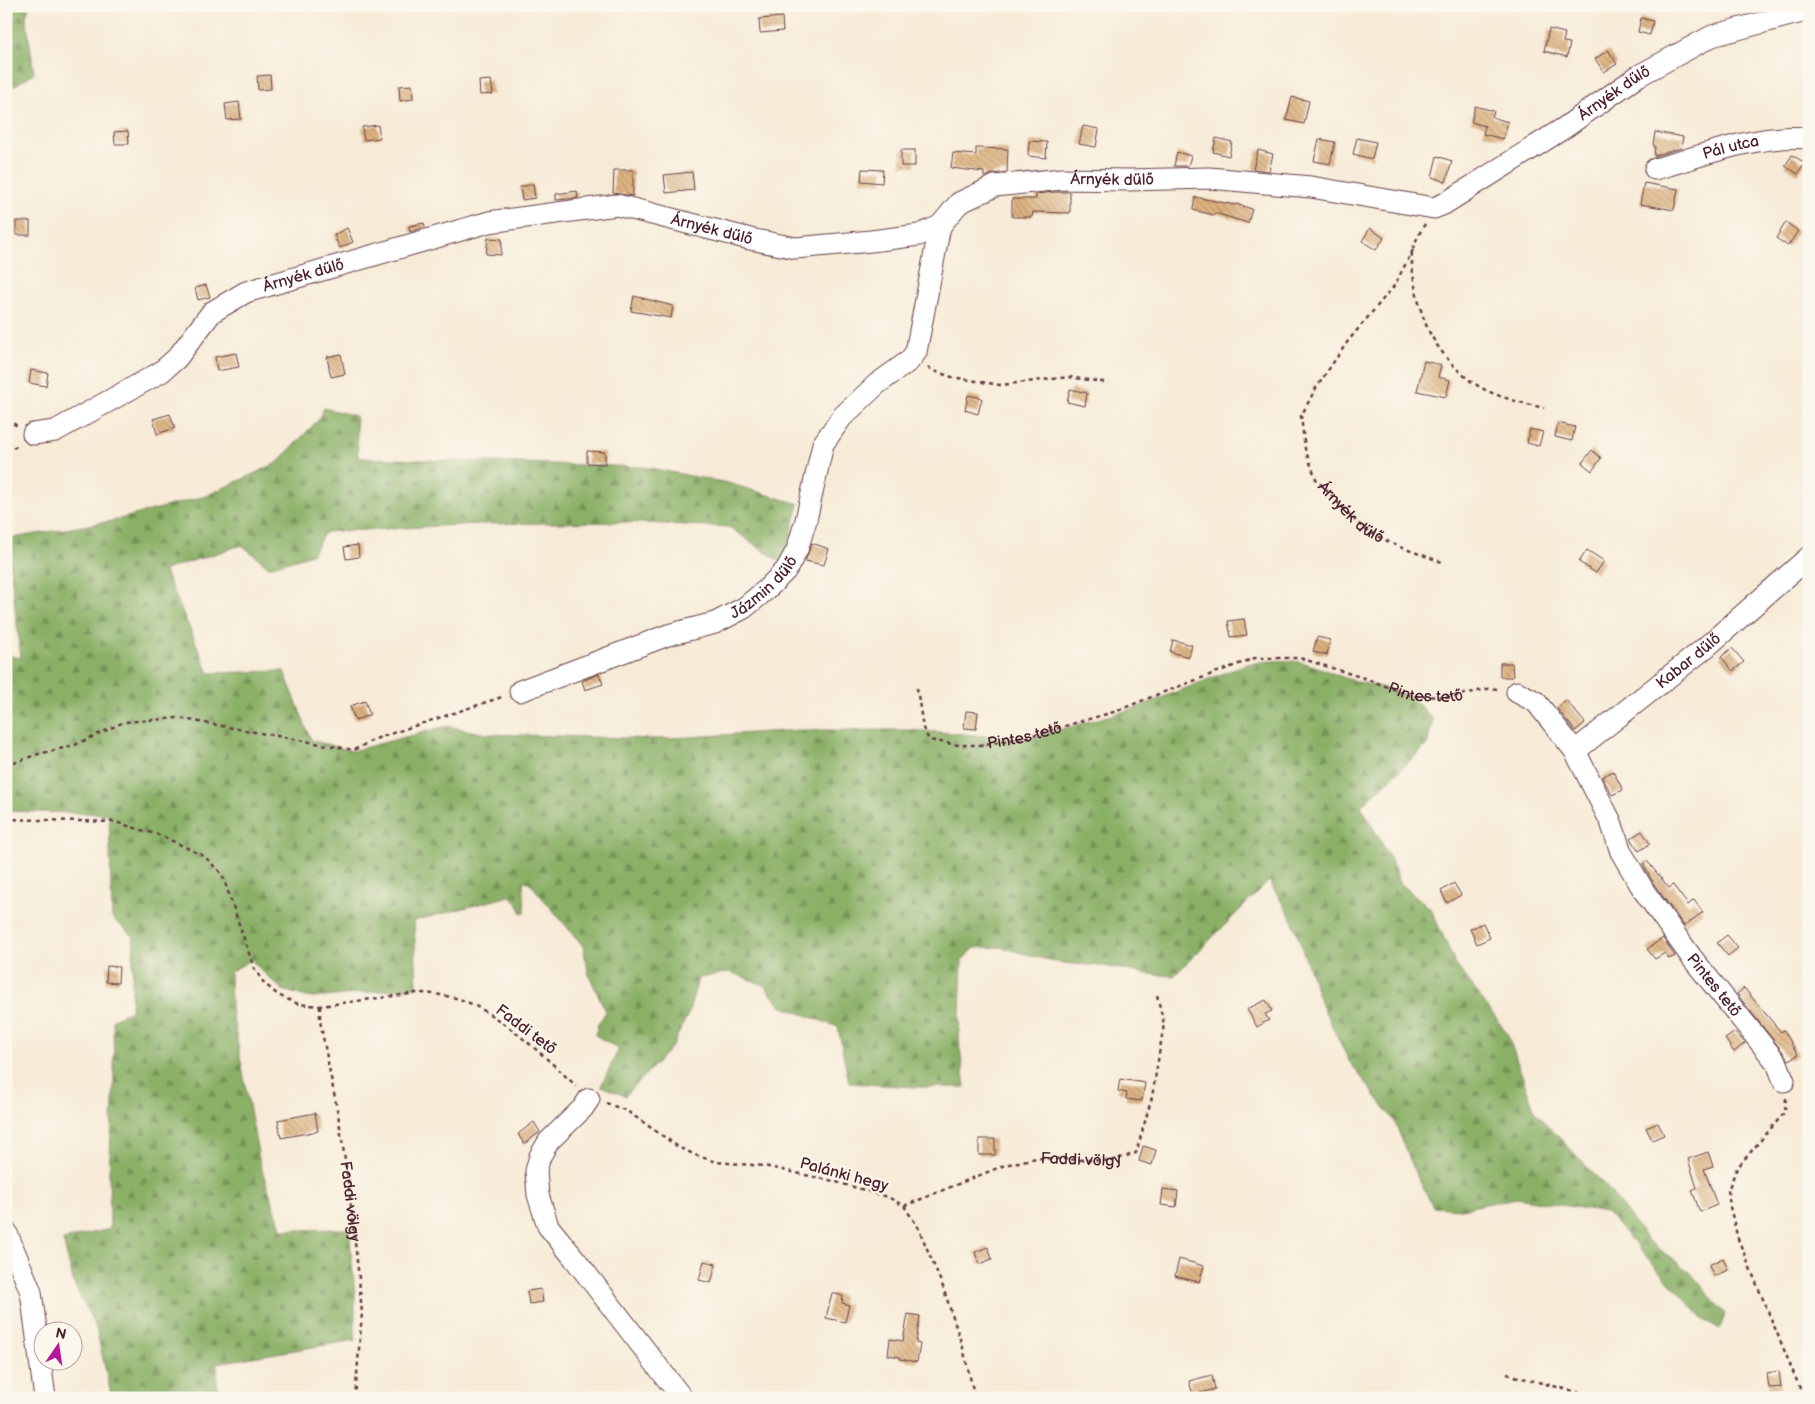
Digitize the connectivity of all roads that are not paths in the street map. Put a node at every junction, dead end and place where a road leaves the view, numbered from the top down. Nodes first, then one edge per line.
1 (1809, 10) edge
2 (1809, 138) edge
3 (1655, 170) dead end
4 (940, 226) junction
5 (33, 434) dead end
6 (1805, 567) edge
7 (520, 691) road end
8 (1517, 692) road end
9 (1575, 751) junction
10 (1784, 1081) road end
11 (589, 1099) road end
12 (6, 1231) edge
13 (45, 1398) edge
14 (682, 1398) edge

1 - 4 street, Árnyék dűlő
2 - 3 street, Pál utca
4 - 5 street, Árnyék dűlő
4 - 7 street, Jázmin dűlő
6 - 9 street, Kabar dűlő
8 - 9 street, Pintes tető
9 - 10 street, Pintes tető
11 - 14 street
12 - 13 street

